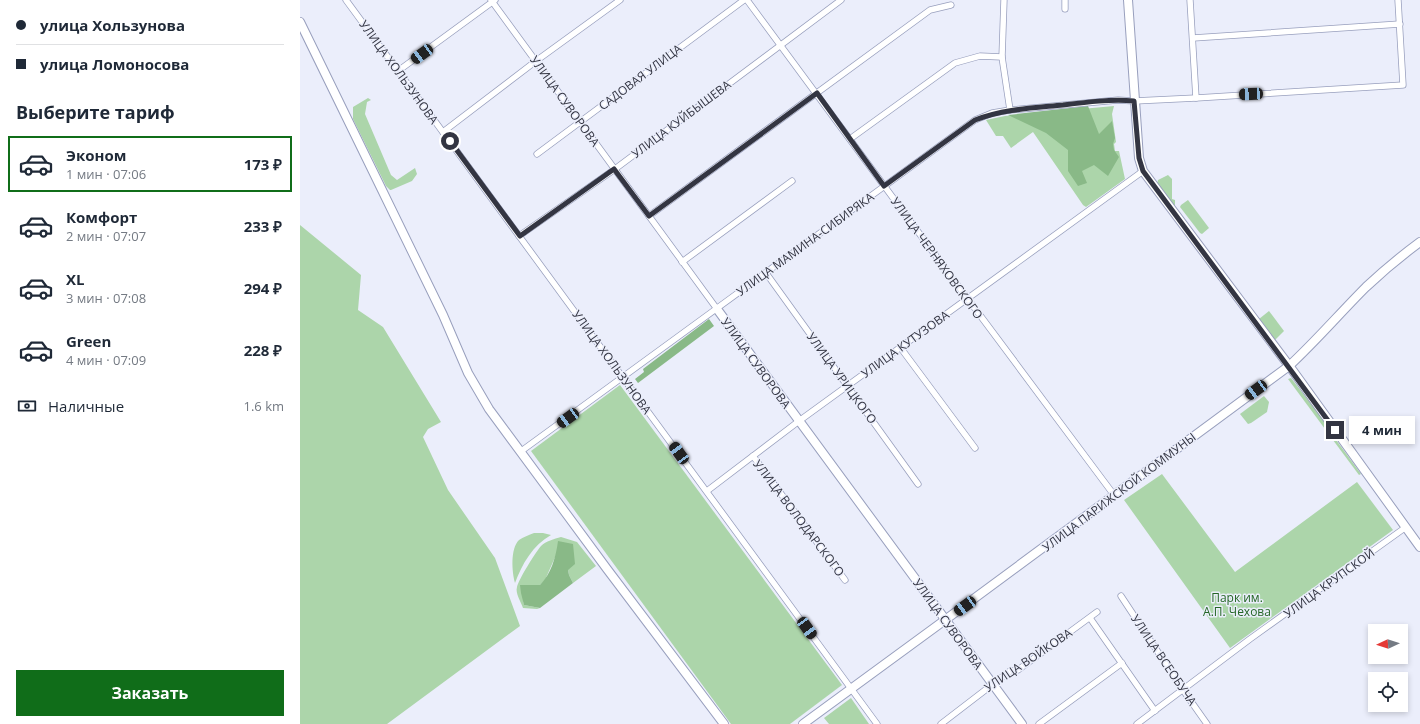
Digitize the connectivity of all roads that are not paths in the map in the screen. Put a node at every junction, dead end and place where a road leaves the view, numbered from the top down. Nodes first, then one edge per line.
1 (346, 0) edge
2 (620, 0) edge
3 (744, 0) edge
4 (747, 0) edge
5 (841, 0) edge
6 (1004, 0) edge
7 (1065, 0) edge
8 (1128, 0) edge
9 (1190, 0) edge
10 (1398, 0) edge
11 (493, 1) edge
12 (951, 5) dead end
13 (1065, 9) dead end
14 (300, 22) edge
15 (1400, 24) junction
16 (1192, 38) junction
17 (781, 45) junction
18 (1002, 57) junction
19 (536, 61) junction
20 (398, 71) junction
21 (817, 93) junction
22 (1196, 98) junction
23 (1134, 101) junction
24 (1010, 110) junction
25 (580, 122) junction
26 (444, 132) junction
27 (850, 139) junction
28 (537, 154) dead end
29 (614, 169) junction
30 (1143, 171) junction
31 (792, 181) dead end
32 (884, 186) junction
33 (649, 216) junction
34 (520, 236) junction
35 (1420, 242) edge
36 (682, 262) junction
37 (766, 272) junction
38 (968, 299) junction
39 (717, 309) junction
40 (900, 347) junction
41 (1289, 366) junction
42 (623, 377) junction
43 (848, 385) junction
44 (799, 421) junction
45 (975, 448) dead end
46 (520, 452) junction
47 (753, 456) junction
48 (918, 484) dead end
49 (706, 491) junction
50 (1114, 495) junction
51 (1406, 527) junction
52 (1420, 547) edge
53 (845, 580) dead end
54 (1122, 596) dead end
55 (1097, 612) dead end
56 (1090, 618) junction
57 (945, 620) junction
58 (1122, 663) junction
59 (992, 684) junction
60 (851, 689) junction
61 (1183, 690) junction
62 (1155, 710) junction
63 (724, 724) edge
64 (803, 724) edge
65 (877, 724) edge
66 (941, 724) edge
67 (1022, 724) edge
68 (1039, 724) edge
69 (1137, 724) edge
70 (1207, 724) edge

1 - 20 street, УЛИЦА ХОЛЬЗУНОВА
2 - 19 street
3 - 25 street, САДОВАЯ УЛИЦА
4 - 17 street, УЛИЦА ЧЕРНЯХОВСКОГО
5 - 17 street, УЛИЦА КУЙБЫШЕВА
6 - 18 street
7 - 13 street
8 - 23 main road
9 - 16 street
10 - 15 street
11 - 19 street, УЛИЦА СУВОРОВА
11 - 20 street
12 - 21 street
14 - 46 main road
15 - 16 street
15 - 22 street, УЛИЦА МАМИНА-СИБИРЯКА
16 - 22 street
17 - 21 street, УЛИЦА ЧЕРНЯХОВСКОГО
17 - 29 street, УЛИЦА КУЙБЫШЕВА
18 - 24 street
18 - 27 street
19 - 25 street, УЛИЦА СУВОРОВА
19 - 26 street
20 - 26 street, УЛИЦА ХОЛЬЗУНОВА
21 - 27 street, УЛИЦА ЧЕРНЯХОВСКОГО
21 - 33 street
22 - 23 street, УЛИЦА МАМИНА-СИБИРЯКА
23 - 24 street, УЛИЦА МАМИНА-СИБИРЯКА
23 - 30 main road
24 - 32 street, УЛИЦА МАМИНА-СИБИРЯКА
25 - 28 street, САДОВАЯ УЛИЦА
25 - 29 street, УЛИЦА СУВОРОВА
26 - 34 street, УЛИЦА ХОЛЬЗУНОВА
27 - 32 street, УЛИЦА ЧЕРНЯХОВСКОГО
29 - 33 street, УЛИЦА СУВОРОВА
29 - 34 street, УЛИЦА КУЙБЫШЕВА
30 - 38 street, УЛИЦА КУТУЗОВА
30 - 41 main road
31 - 36 street
32 - 37 street, УЛИЦА МАМИНА-СИБИРЯКА
32 - 38 street, УЛИЦА ЧЕРНЯХОВСКОГО
33 - 36 street, УЛИЦА СУВОРОВА
34 - 42 street, УЛИЦА ХОЛЬЗУНОВА
35 - 41 main road, УЛИЦА ПАРИЖСКОЙ КОММУНЫ
36 - 39 street, УЛИЦА СУВОРОВА
37 - 39 street, УЛИЦА МАМИНА-СИБИРЯКА
37 - 43 street, УЛИЦА УРИЦКОГО
38 - 40 street, УЛИЦА КУТУЗОВА
38 - 50 street, УЛИЦА ЧЕРНЯХОВСКОГО
39 - 42 street, УЛИЦА МАМИНА-СИБИРЯКА
39 - 44 main road, УЛИЦА СУВОРОВА
40 - 43 street, УЛИЦА КУТУЗОВА
40 - 45 street
41 - 50 main road, УЛИЦА ПАРИЖСКОЙ КОММУНЫ
41 - 51 main road
42 - 46 street, УЛИЦА МАМИНА-СИБИРЯКА
42 - 49 street, УЛИЦА ХОЛЬЗУНОВА
43 - 44 street, УЛИЦА КУТУЗОВА
43 - 48 street, УЛИЦА УРИЦКОГО
44 - 47 street, УЛИЦА КУТУЗОВА
44 - 57 main road, УЛИЦА СУВОРОВА
46 - 63 main road
47 - 49 street, УЛИЦА КУТУЗОВА
47 - 53 street, УЛИЦА ВОЛОДАРСКОГО
49 - 60 street, УЛИЦА ХОЛЬЗУНОВА
50 - 57 main road, УЛИЦА ПАРИЖСКОЙ КОММУНЫ
51 - 52 main road
51 - 61 street, УЛИЦА КРУПСКОЙ
54 - 61 street, УЛИЦА ВСЕОБУЧА
55 - 56 street, УЛИЦА ВОЙКОВА
56 - 58 street
56 - 59 street, УЛИЦА ВОЙКОВА
57 - 59 main road, УЛИЦА СУВОРОВА
57 - 60 main road, УЛИЦА ПАРИЖСКОЙ КОММУНЫ
58 - 62 street
58 - 68 street
59 - 66 street, УЛИЦА ВОЙКОВА
59 - 67 main road, УЛИЦА СУВОРОВА
60 - 64 main road, УЛИЦА ПАРИЖСКОЙ КОММУНЫ
60 - 65 street, УЛИЦА ХОЛЬЗУНОВА
61 - 62 street, УЛИЦА КРУПСКОЙ
61 - 70 street, УЛИЦА ВСЕОБУЧА
62 - 69 street, УЛИЦА КРУПСКОЙ

